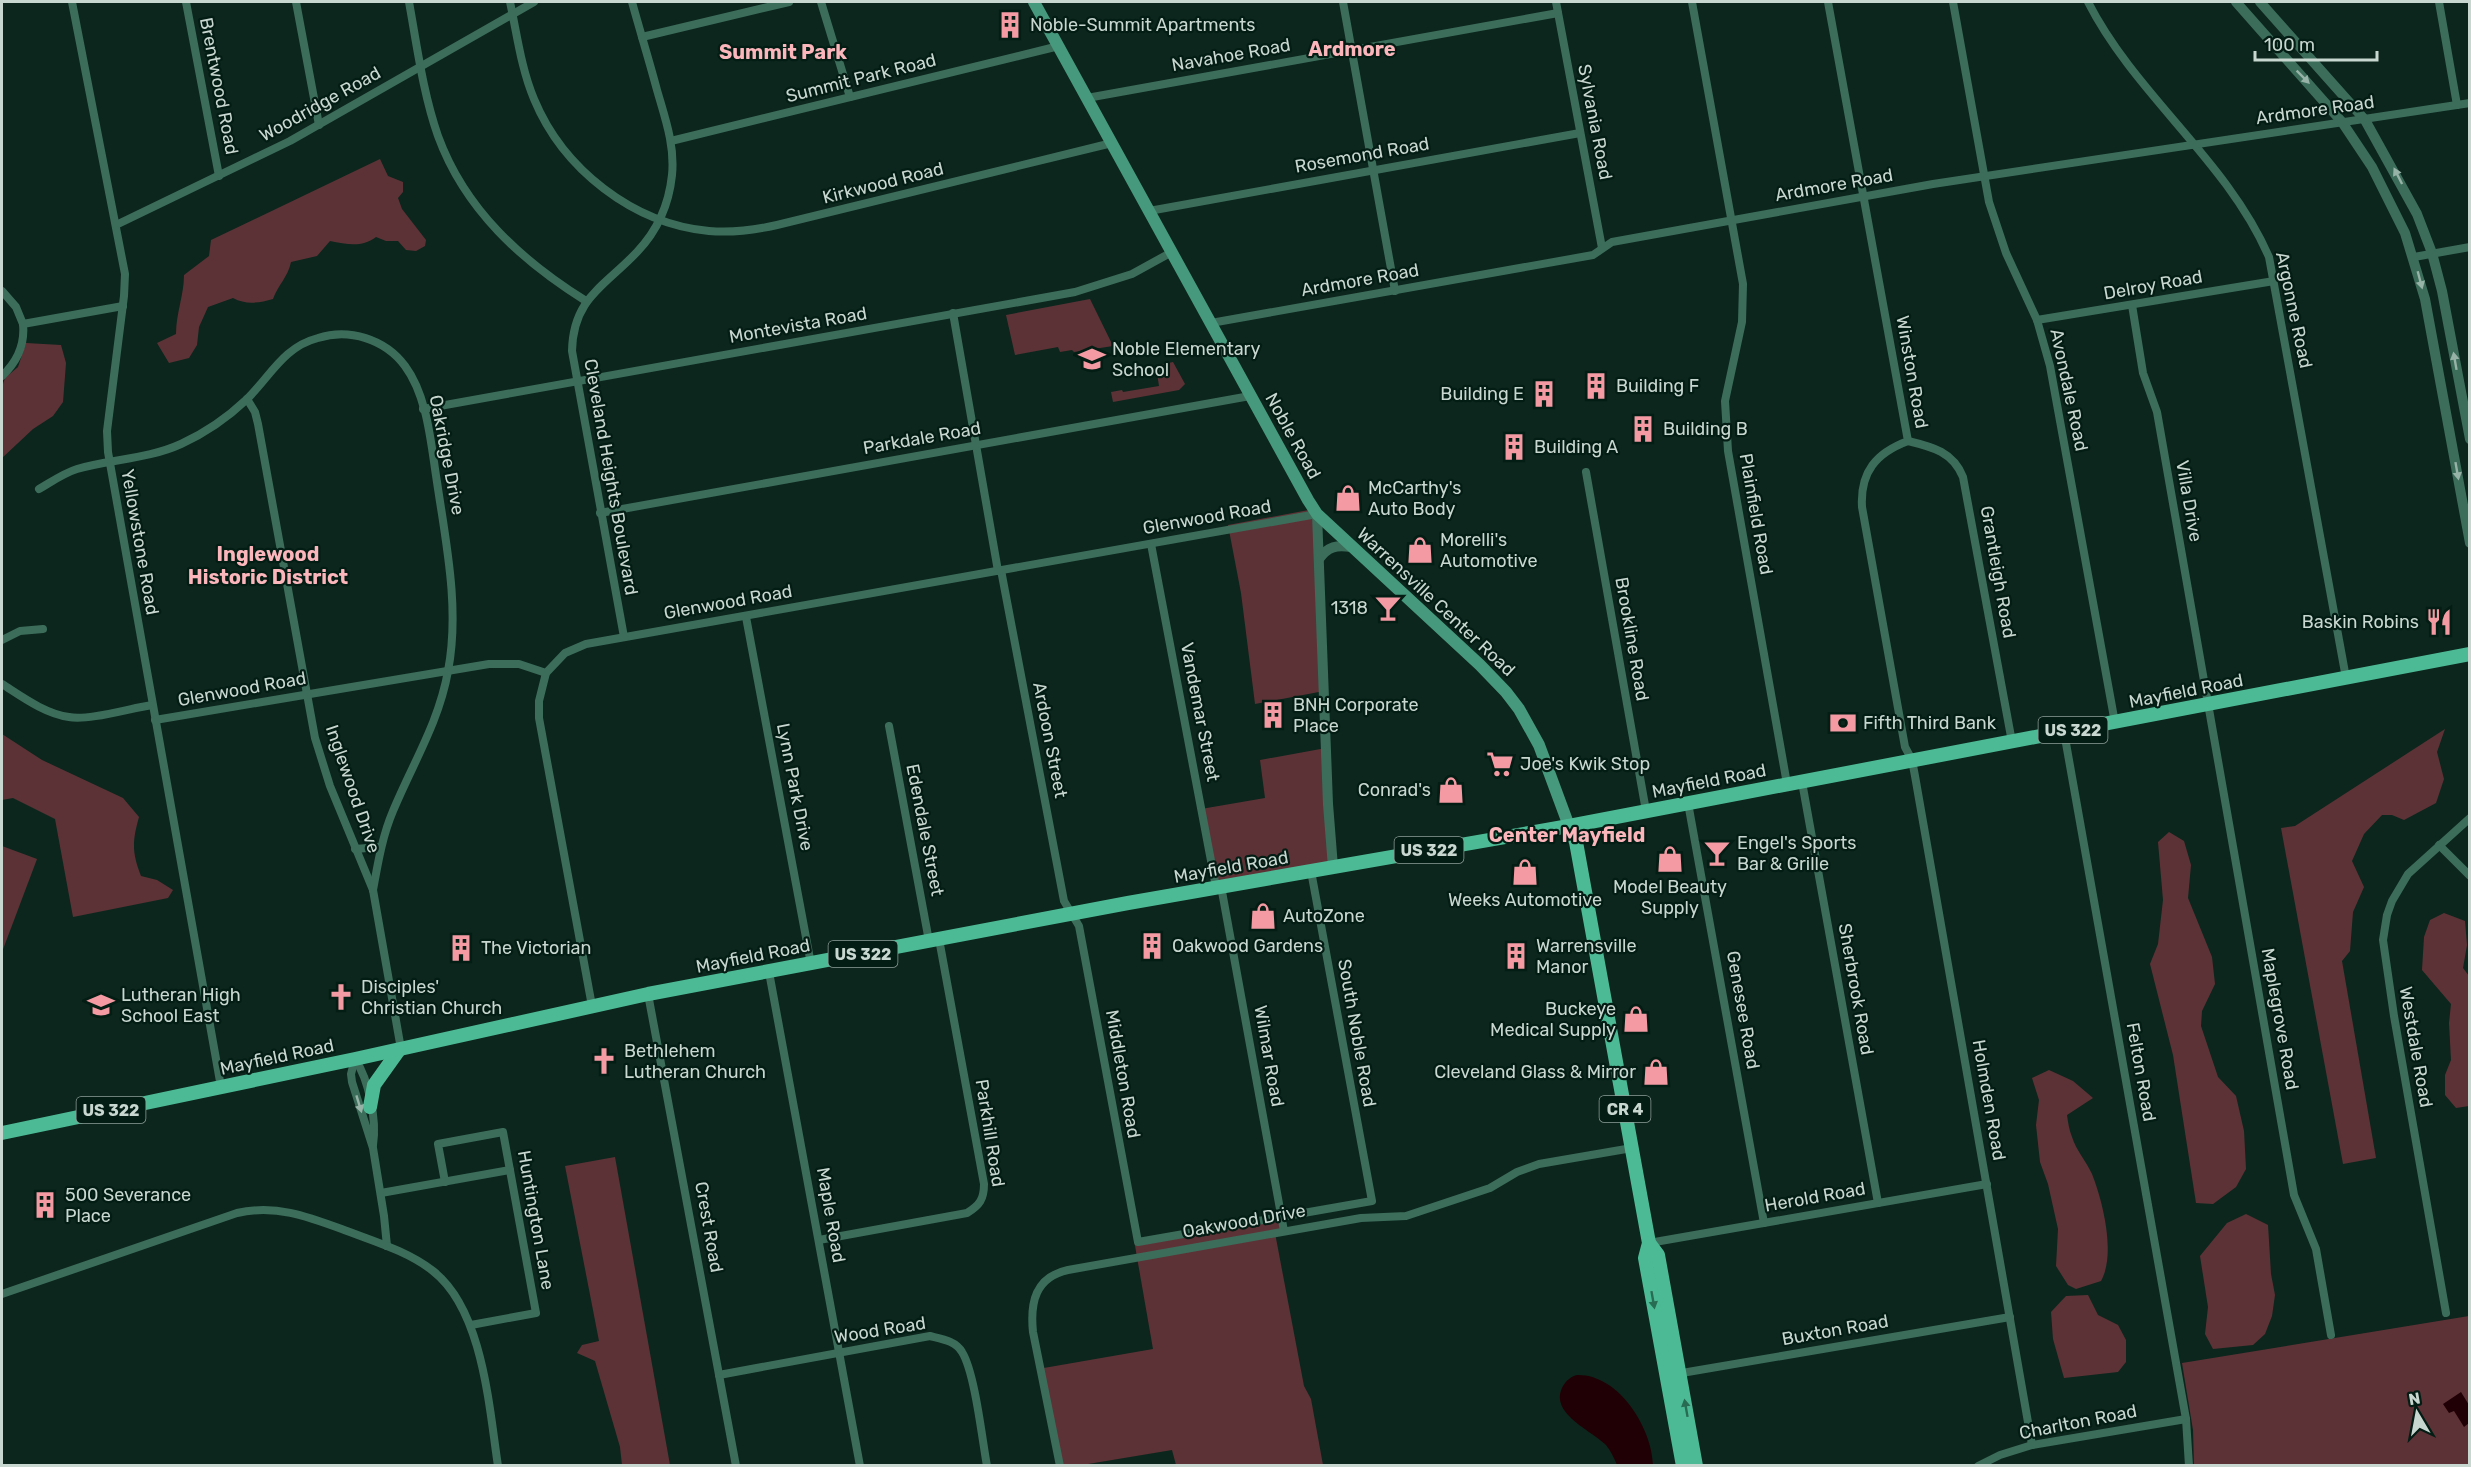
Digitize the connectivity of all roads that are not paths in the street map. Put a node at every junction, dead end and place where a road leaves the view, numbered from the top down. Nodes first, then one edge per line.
1 (72, 2) edge
2 (186, 2) edge
3 (296, 2) edge
4 (409, 2) edge
5 (510, 2) edge
6 (534, 2) edge
7 (632, 2) edge
8 (789, 2) edge
9 (821, 2) edge
10 (1034, 2) edge
11 (1343, 2) edge
12 (1556, 2) edge
13 (1692, 2) edge
14 (1828, 2) edge
15 (1953, 2) edge
16 (2088, 2) edge
17 (2236, 2) edge
18 (2260, 2) edge
19 (2439, 2) edge
20 (513, 13) junction
21 (1558, 14) junction
22 (642, 38) junction
23 (1059, 46) junction
24 (1352, 50) junction
25 (421, 67) junction
26 (850, 98) junction
27 (1087, 98) junction
28 (2469, 103) edge
29 (2457, 105) junction
30 (2365, 120) junction
31 (2342, 122) junction
32 (319, 125) junction
33 (1580, 133) junction
34 (671, 141) junction
35 (1112, 143) junction
36 (2194, 145) junction
37 (1373, 170) junction
38 (219, 176) junction
39 (1984, 177) junction
40 (1864, 196) junction
41 (1149, 210) junction
42 (660, 219) junction
43 (1732, 220) junction
44 (116, 225) junction
45 (2469, 247) edge
46 (1602, 248) junction
47 (1172, 252) junction
48 (2432, 253) junction
49 (2414, 257) junction
50 (2274, 280) junction
51 (2, 291) edge
52 (1395, 291) junction
53 (586, 301) junction
54 (2132, 305) junction
55 (123, 306) junction
56 (953, 314) junction
57 (2037, 320) junction
58 (1211, 323) junction
59 (23, 324) junction
60 (2, 376) edge
61 (576, 381) junction
62 (1250, 396) junction
63 (247, 399) junction
64 (423, 409) junction
65 (2469, 439) edge
66 (1908, 441) junction
67 (976, 445) junction
68 (109, 463) junction
69 (1586, 472) dead end
70 (39, 489) dead end
71 (600, 513) junction
72 (1317, 514) junction
73 (2469, 543) edge
74 (1151, 544) junction
75 (1351, 547) junction
76 (1320, 559) junction
77 (1000, 570) junction
78 (746, 617) junction
79 (43, 629) dead end
80 (624, 637) junction
81 (2, 640) edge
82 (2469, 654) edge
83 (449, 669) junction
84 (546, 673) junction
85 (2346, 678) junction
86 (2, 684) edge
87 (306, 694) junction
88 (152, 705) junction
89 (2208, 705) junction
90 (155, 720) junction
91 (2115, 723) junction
92 (889, 726) dead end
93 (2064, 732) junction
94 (2012, 742) junction
95 (1912, 760) junction
96 (1802, 782) junction
97 (1787, 784) junction
98 (1688, 803) junction
99 (1646, 811) junction
100 (2469, 818) edge
101 (1569, 826) junction
102 (2439, 845) junction
103 (380, 847) junction
104 (355, 849) junction
105 (1333, 867) junction
106 (1311, 871) junction
107 (2469, 876) edge
108 (1218, 887) junction
109 (373, 891) junction
110 (1072, 914) junction
111 (934, 940) junction
112 (811, 964) junction
113 (769, 972) junction
114 (648, 994) junction
115 (592, 1006) junction
116 (400, 1049) junction
117 (355, 1059) junction
118 (221, 1087) junction
119 (370, 1107) junction
120 (2, 1133) edge
121 (373, 1148) junction
122 (1632, 1148) junction
123 (510, 1170) junction
124 (446, 1182) junction
125 (1987, 1184) junction
126 (381, 1193) junction
127 (1878, 1203) junction
128 (1282, 1217) junction
129 (1764, 1223) junction
130 (1284, 1231) junction
131 (819, 1240) junction
132 (1649, 1243) junction
133 (387, 1246) junction
134 (2, 1294) edge
135 (2446, 1313) dead end
136 (2010, 1317) junction
137 (471, 1325) junction
138 (2331, 1335) dead end
139 (839, 1353) junction
140 (720, 1375) junction
141 (1673, 1375) junction
142 (2186, 1419) junction
143 (2032, 1445) junction
144 (498, 1466) edge
145 (736, 1466) edge
146 (860, 1466) edge
147 (987, 1466) edge
148 (1060, 1466) edge
149 (1683, 1466) edge
150 (1696, 1466) edge
151 (1978, 1466) edge
152 (2189, 1466) edge

1 - 44 street, Yellowstone Road
2 - 38 street, Brentwood Road
3 - 32 street
4 - 25 street
5 - 20 street, Kirkwood Road
6 - 20 street, Woodridge Road
7 - 22 street, Cleveland Heights Boulevard
8 - 22 street
9 - 26 street
10 - 23 main road, Noble Road
11 - 24 street
12 - 21 street, Sylvania Road
13 - 43 street, Plainfield Road
14 - 40 street, Winston Road
15 - 39 street, Avondale Road
16 - 36 street, Argonne Road
17 -> 31 street
18 - 30 street
19 - 29 street
20 - 25 street, Woodridge Road
20 - 42 street, Kirkwood Road
21 - 24 street, Navahoe Road
21 - 33 street, Sylvania Road
22 - 34 street, Cleveland Heights Boulevard
23 - 26 street, Summit Park Road
23 - 27 main road, Noble Road
24 - 27 street, Navahoe Road
24 - 37 street
25 - 32 street, Woodridge Road
25 - 53 street
26 - 34 street, Summit Park Road
27 - 35 main road, Noble Road
28 - 29 street, Ardmore Road
29 - 30 street, Ardmore Road
30 - 31 street, Ardmore Road
48 -> 30 street
31 - 36 street, Ardmore Road
31 - 49 street
32 - 38 street, Woodridge Road
33 - 37 street, Rosemond Road
33 - 46 street, Sylvania Road
34 - 42 street, Cleveland Heights Boulevard
35 - 41 main road, Noble Road
35 - 42 street, Kirkwood Road
36 - 39 street, Ardmore Road
36 - 50 street, Argonne Road
37 - 41 street, Rosemond Road
37 - 52 street
38 - 44 street, Woodridge Road
39 - 40 street, Ardmore Road
39 - 57 street, Avondale Road
40 - 43 street, Ardmore Road
40 - 66 street, Winston Road
41 - 47 main road, Noble Road
42 - 53 street, Cleveland Heights Boulevard
43 - 46 street, Ardmore Road
43 - 97 street, Plainfield Road
44 - 55 street, Yellowstone Road
45 - 48 street
46 - 52 street, Ardmore Road
47 - 56 street, Montevista Road
47 - 58 main road, Noble Road
48 - 49 street
65 -> 48 street
49 -> 73 street
50 - 54 street, Delroy Road
50 - 85 street, Argonne Road
51 - 59 street
52 - 58 street, Ardmore Road
53 - 61 street, Cleveland Heights Boulevard
54 - 57 street, Delroy Road
54 - 89 street, Villa Drive
55 - 59 street
55 - 68 street, Yellowstone Road
56 - 61 street, Montevista Road
56 - 67 street, Ardoon Street
57 - 91 street, Avondale Road
58 - 62 main road, Noble Road
59 - 60 street
61 - 64 street, Montevista Road
61 - 71 street, Cleveland Heights Boulevard
62 - 67 street, Parkdale Road
62 - 72 main road, Noble Road
63 - 64 street, Oakridge Drive
63 - 68 street, Oakridge Drive
63 - 87 street, Inglewood Drive
64 - 83 street, Oakridge Drive
66 - 94 street, Grantleigh Road
66 - 95 street, Winston Road
67 - 71 street, Parkdale Road
67 - 77 street, Ardoon Street
68 - 70 street, Oakridge Drive
68 - 88 street, Yellowstone Road
69 - 99 street, Brookline Road
71 - 80 street, Cleveland Heights Boulevard
72 - 74 street, Glenwood Road
72 - 75 main road, Warrensville Center Road
72 - 76 street, Noble Road
74 - 77 street, Glenwood Road
74 - 108 street, Vandemar Street
75 - 76 street
75 - 101 main road, Warrensville Center Road
76 - 105 street, Noble Road
77 - 78 street, Glenwood Road
77 - 110 street, Ardoon Street
78 - 80 street, Glenwood Road
78 - 112 street, Lynn Park Drive
79 - 81 street
80 - 84 street, Glenwood Road
82 - 85 main road, Mayfield Road / US 322
83 - 84 street, Glenwood Road
83 - 87 street, Glenwood Road
83 - 103 street, Oakridge Drive
84 - 115 street
85 - 89 main road, Mayfield Road / US 322
86 - 88 street
87 - 90 street, Glenwood Road
87 - 104 street, Inglewood Drive
88 - 90 street, Yellowstone Road
89 - 91 main road, Mayfield Road / US 322
89 - 138 street, Maplegrove Road
90 - 118 street, Yellowstone Road
91 - 93 main road, Mayfield Road / US 322
92 - 111 street, Edendale Street
93 - 94 main road, Mayfield Road / US 322
93 - 142 street, Felton Road
94 - 95 main road, Mayfield Road / US 322
95 - 96 main road, Mayfield Road / US 322
95 - 125 street, Holmden Road
96 - 97 main road, Mayfield Road / US 322
96 - 127 street, Sherbrook Road
97 - 98 main road, Mayfield Road / US 322
98 - 99 main road, Mayfield Road / US 322
98 - 129 street, Genesee Road
99 - 101 main road, Mayfield Road / US 322
100 - 102 street, Westdale Road
101 - 105 main road, Mayfield Road / US 322
101 - 122 main road, Warrensville Center Road / CR 4
102 - 107 street
102 - 135 street, Westdale Road
103 - 104 street
103 - 109 street, Oakridge Drive
104 - 109 street, Inglewood Drive
105 - 106 main road, Mayfield Road / US 322
106 - 108 main road, Mayfield Road / US 322
106 - 128 street, South Noble Road
108 - 110 main road, Mayfield Road / US 322
108 - 128 street, Wilmar Road
109 - 116 street, Inglewood Drive
110 - 111 main road, Mayfield Road / US 322
110 - 128 street, Middleton Road
111 - 112 main road, Mayfield Road / US 322
111 - 131 street, Parkhill Road
112 - 113 main road, Mayfield Road / US 322
113 - 114 main road, Mayfield Road / US 322
113 - 131 street, Maple Road
114 - 115 main road, Mayfield Road / US 322
114 - 140 street, Crest Road
115 - 116 main road, Mayfield Road / US 322
116 - 117 main road, Mayfield Road / US 322
116 - 119 main road
117 - 118 main road, Mayfield Road / US 322
117 - 119 street
117 -> 121 street
118 - 120 main road, Mayfield Road / US 322
119 - 121 street
121 - 126 street
122 - 130 street, Oakwood Drive
122 - 132 main road, Warrensville Center Road / CR 4
123 - 124 street
123 - 124 street, Huntington Lane
123 - 137 street, Huntington Lane
124 - 126 street
125 - 127 street, Herold Road
125 - 136 street, Holmden Road
126 - 133 street
127 - 129 street, Herold Road
128 - 130 street, Wilmar Road
129 - 132 street, Herold Road
130 - 148 street, Oakwood Drive
131 - 139 street, Maple Road
132 - 141 main road, Warrensville Center Road / CR 4
133 - 134 street
133 - 137 street
136 - 141 street, Buxton Road
136 - 143 street, Holmden Road
137 - 144 street
139 - 140 street, Wood Road
139 - 146 street, Maple Road
139 - 147 street, Wood Road
140 - 145 street, Crest Road
141 - 149 main road, Warrensville Center Road / CR 4
150 -> 141 main road, Warrensville Center Road / CR 4
142 - 143 street, Charlton Road
142 - 152 street, Felton Road
143 - 151 street, Charlton Road

